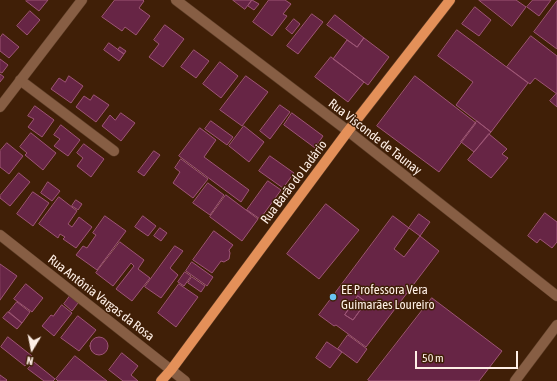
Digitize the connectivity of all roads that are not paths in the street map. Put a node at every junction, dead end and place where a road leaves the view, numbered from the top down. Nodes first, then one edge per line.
1 (82, 0) edge
2 (176, 0) edge
3 (450, 0) edge
4 (20, 80) junction
5 (0, 107) edge
6 (348, 131) junction
7 (114, 151) dead end
8 (0, 235) edge
9 (557, 296) edge
10 (557, 325) edge
11 (171, 370) junction
12 (161, 381) edge
13 (185, 381) edge
14 (515, 381) edge

1 - 4 street
2 - 6 street, Rua Visconde de Taunay
3 - 6 main road, Rua Barão do Ladário
4 - 5 street
4 - 7 street
6 - 9 street, Rua Visconde de Taunay
6 - 11 main road, Rua Barão do Ladário
8 - 11 street, Rua Antônia Vargas da Rosa
10 - 14 street
11 - 12 main road, Rua Barão do Ladário
11 - 13 street, Rua Antônia Vargas da Rosa

